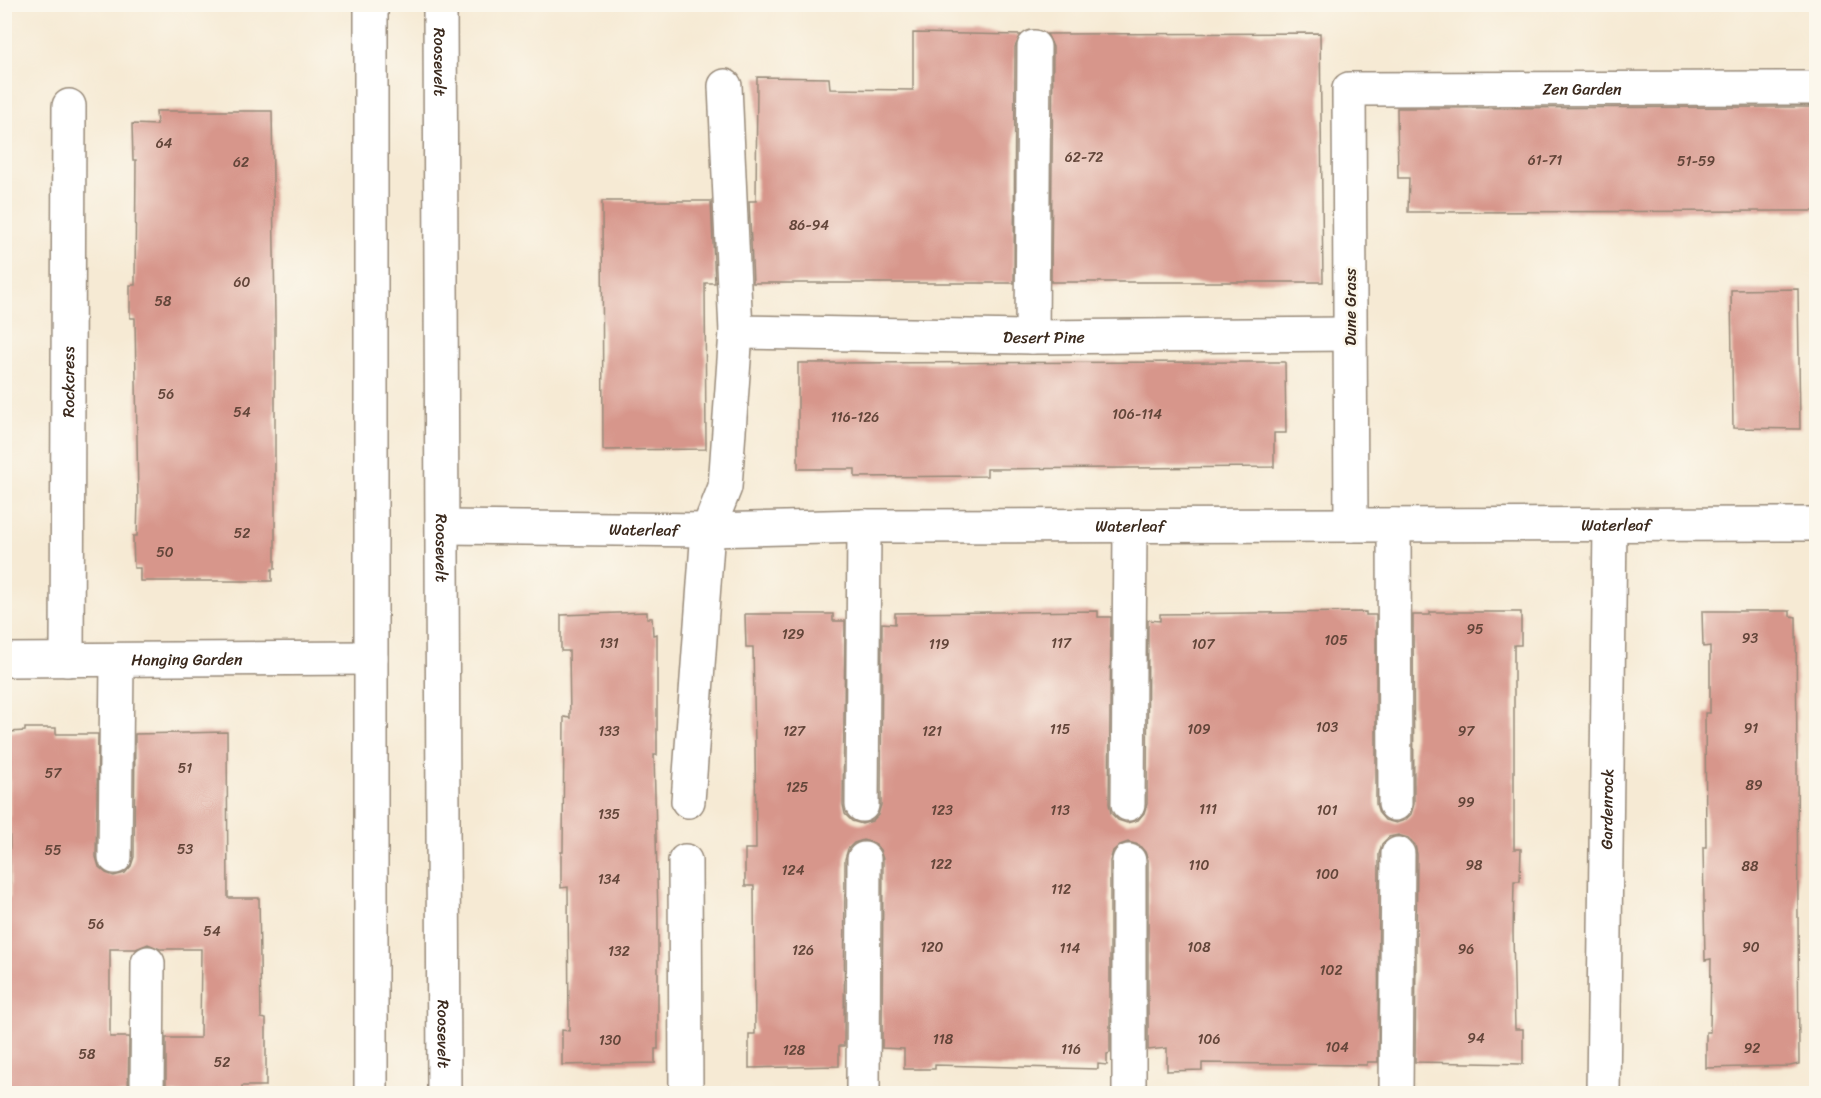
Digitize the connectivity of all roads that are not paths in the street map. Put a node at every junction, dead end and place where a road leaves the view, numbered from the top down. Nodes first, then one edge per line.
1 (371, 4) edge
2 (441, 4) edge
3 (1034, 47) dead end
4 (725, 86) dead end
5 (1816, 88) edge
6 (1348, 89) joint
7 (69, 106) dead end
8 (736, 332) junction
9 (1350, 334) junction
10 (1032, 337) junction
11 (1816, 524) edge
12 (1351, 525) junction
13 (1395, 525) junction
14 (1610, 525) junction
15 (864, 526) junction
16 (1130, 526) junction
17 (443, 527) junction
18 (708, 530) junction
19 (1816, 538) edge
20 (371, 658) junction
21 (4, 660) edge
22 (67, 660) junction
23 (117, 660) junction
24 (688, 801) dead end
25 (1128, 804) dead end
26 (1395, 804) dead end
27 (862, 805) dead end
28 (1398, 854) dead end
29 (115, 857) dead end
30 (864, 859) dead end
31 (686, 861) dead end
32 (1129, 861) dead end
33 (148, 963) dead end
34 (147, 1094) edge
35 (371, 1094) edge
36 (444, 1094) edge
37 (686, 1094) edge
38 (863, 1094) edge
39 (1129, 1094) edge
40 (1396, 1094) edge
41 (1603, 1094) edge

1 - 20 street
2 - 17 street, Roosevelt
3 - 10 street
4 - 8 street
5 - 6 street, Zen Garden
6 - 9 street, Dune Grass
7 - 22 street, Rockcress
8 - 10 street, Desert Pine
8 - 18 street
9 - 10 street, Desert Pine
9 - 12 street, Dune Grass
11 - 14 street, Waterleaf
11 - 19 street
12 - 13 street, Waterleaf
12 - 16 street, Waterleaf
13 - 14 street, Waterleaf
13 - 26 street
14 - 41 street, Gardenrock
15 - 16 street, Waterleaf
15 - 18 street, Waterleaf
15 - 27 street
16 - 25 street
17 - 18 street, Waterleaf
17 - 36 street, Roosevelt
18 - 24 street
20 - 23 street, Hanging Garden
20 - 35 street
21 - 22 street, Hanging Garden
22 - 23 street, Hanging Garden
23 - 29 street
28 - 40 street
30 - 38 street
31 - 37 street
32 - 39 street
33 - 34 street

